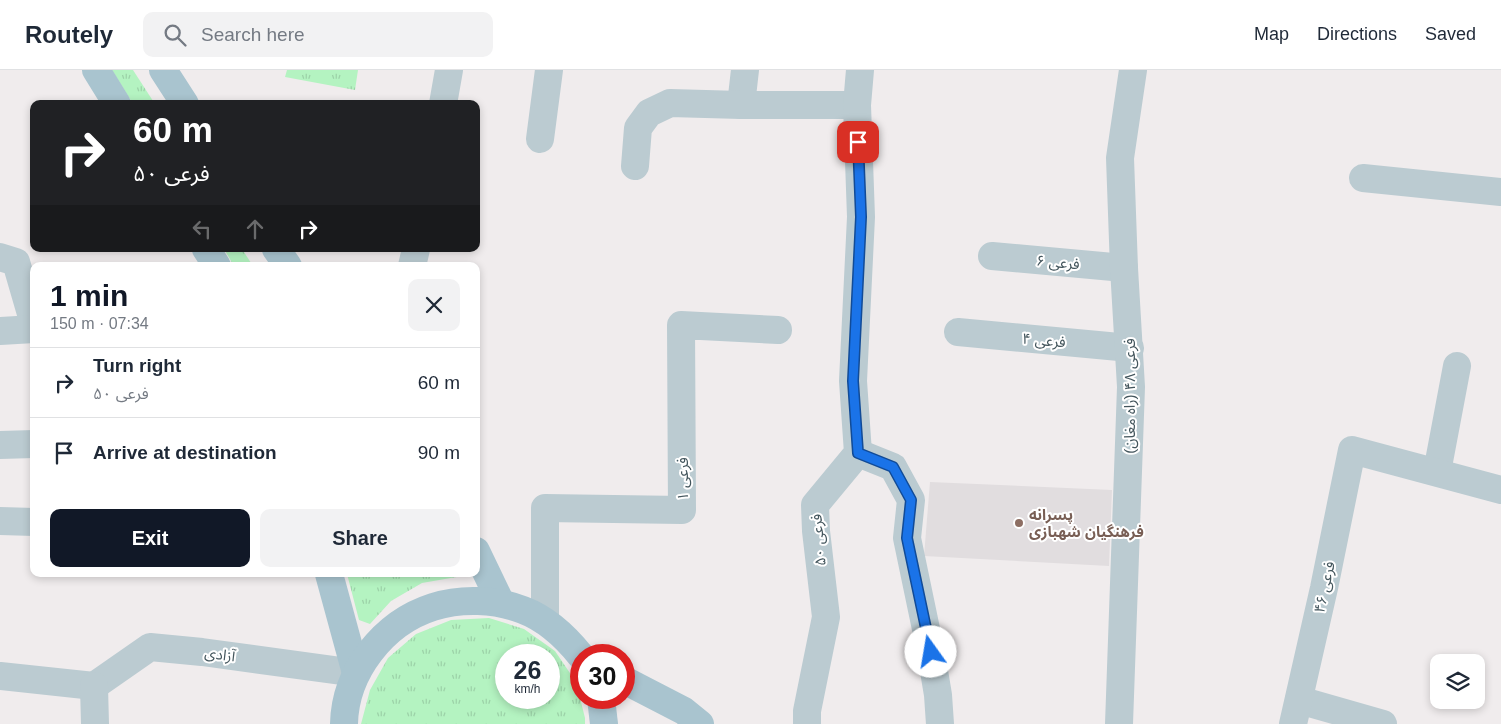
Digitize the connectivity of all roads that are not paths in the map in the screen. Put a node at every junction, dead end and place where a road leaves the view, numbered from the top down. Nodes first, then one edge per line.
1 (96, 70) edge
2 (163, 70) edge
3 (449, 70) edge
4 (745, 70) edge
5 (860, 70) edge
6 (1133, 70) edge
7 (544, 71) edge
8 (115, 100) edge
9 (182, 100) edge
10 (444, 100) edge
11 (741, 105) junction
12 (856, 105) junction
13 (540, 139) dead end
14 (636, 166) dead end
15 (1364, 178) dead end
16 (1501, 192) edge
17 (992, 256) dead end
18 (0, 257) edge
19 (1124, 268) junction
20 (30, 310) edge
21 (30, 329) edge
22 (778, 330) dead end
23 (0, 331) edge
24 (958, 332) dead end
25 (1130, 348) junction
26 (1457, 366) dead end
27 (30, 444) edge
28 (0, 445) edge
29 (858, 453) junction
30 (1437, 472) junction
31 (1501, 490) edge
32 (0, 521) edge
33 (30, 522) edge
34 (480, 559) edge
35 (330, 577) edge
36 (501, 603) junction
37 (545, 621) junction
38 (572, 644) edge
39 (356, 673) junction
40 (0, 676) edge
41 (94, 686) junction
42 (635, 686) edge
43 (602, 709) edge
44 (1296, 712) edge
45 (95, 724) edge
46 (344, 724) edge
47 (604, 724) edge
48 (700, 724) edge
49 (807, 724) edge
50 (940, 724) edge
51 (1119, 724) edge
52 (1383, 724) edge

1 - 8 main road
2 - 9 main road
3 - 10 street
4 - 11 street
5 - 12 street
6 - 19 street, فرعی ۴۸ (راه مغان)
7 - 13 street
11 - 12 street
11 - 14 street
12 - 29 street
15 - 16 street
17 - 19 street, فرعی ۶
18 - 20 street
19 - 25 street, فرعی ۴۸ (راه مغان)
21 - 23 street
22 - 37 street, فرعی ۱
24 - 25 street, فرعی ۴
25 - 51 street, فرعی ۴۸ (راه مغان)
26 - 30 street
27 - 28 street
29 - 49 street, فرعی ۵۰
29 - 50 street
30 - 31 street
30 - 44 street, فرعی ۴۶
32 - 33 street
34 - 36 main road
35 - 39 main road
36 - 37 main road
36 - 39 main road
37 - 38 main road
39 - 41 street, آزادی
39 - 46 main road
40 - 41 street
41 - 45 street
42 - 48 main road
43 - 47 main road
44 - 52 street

